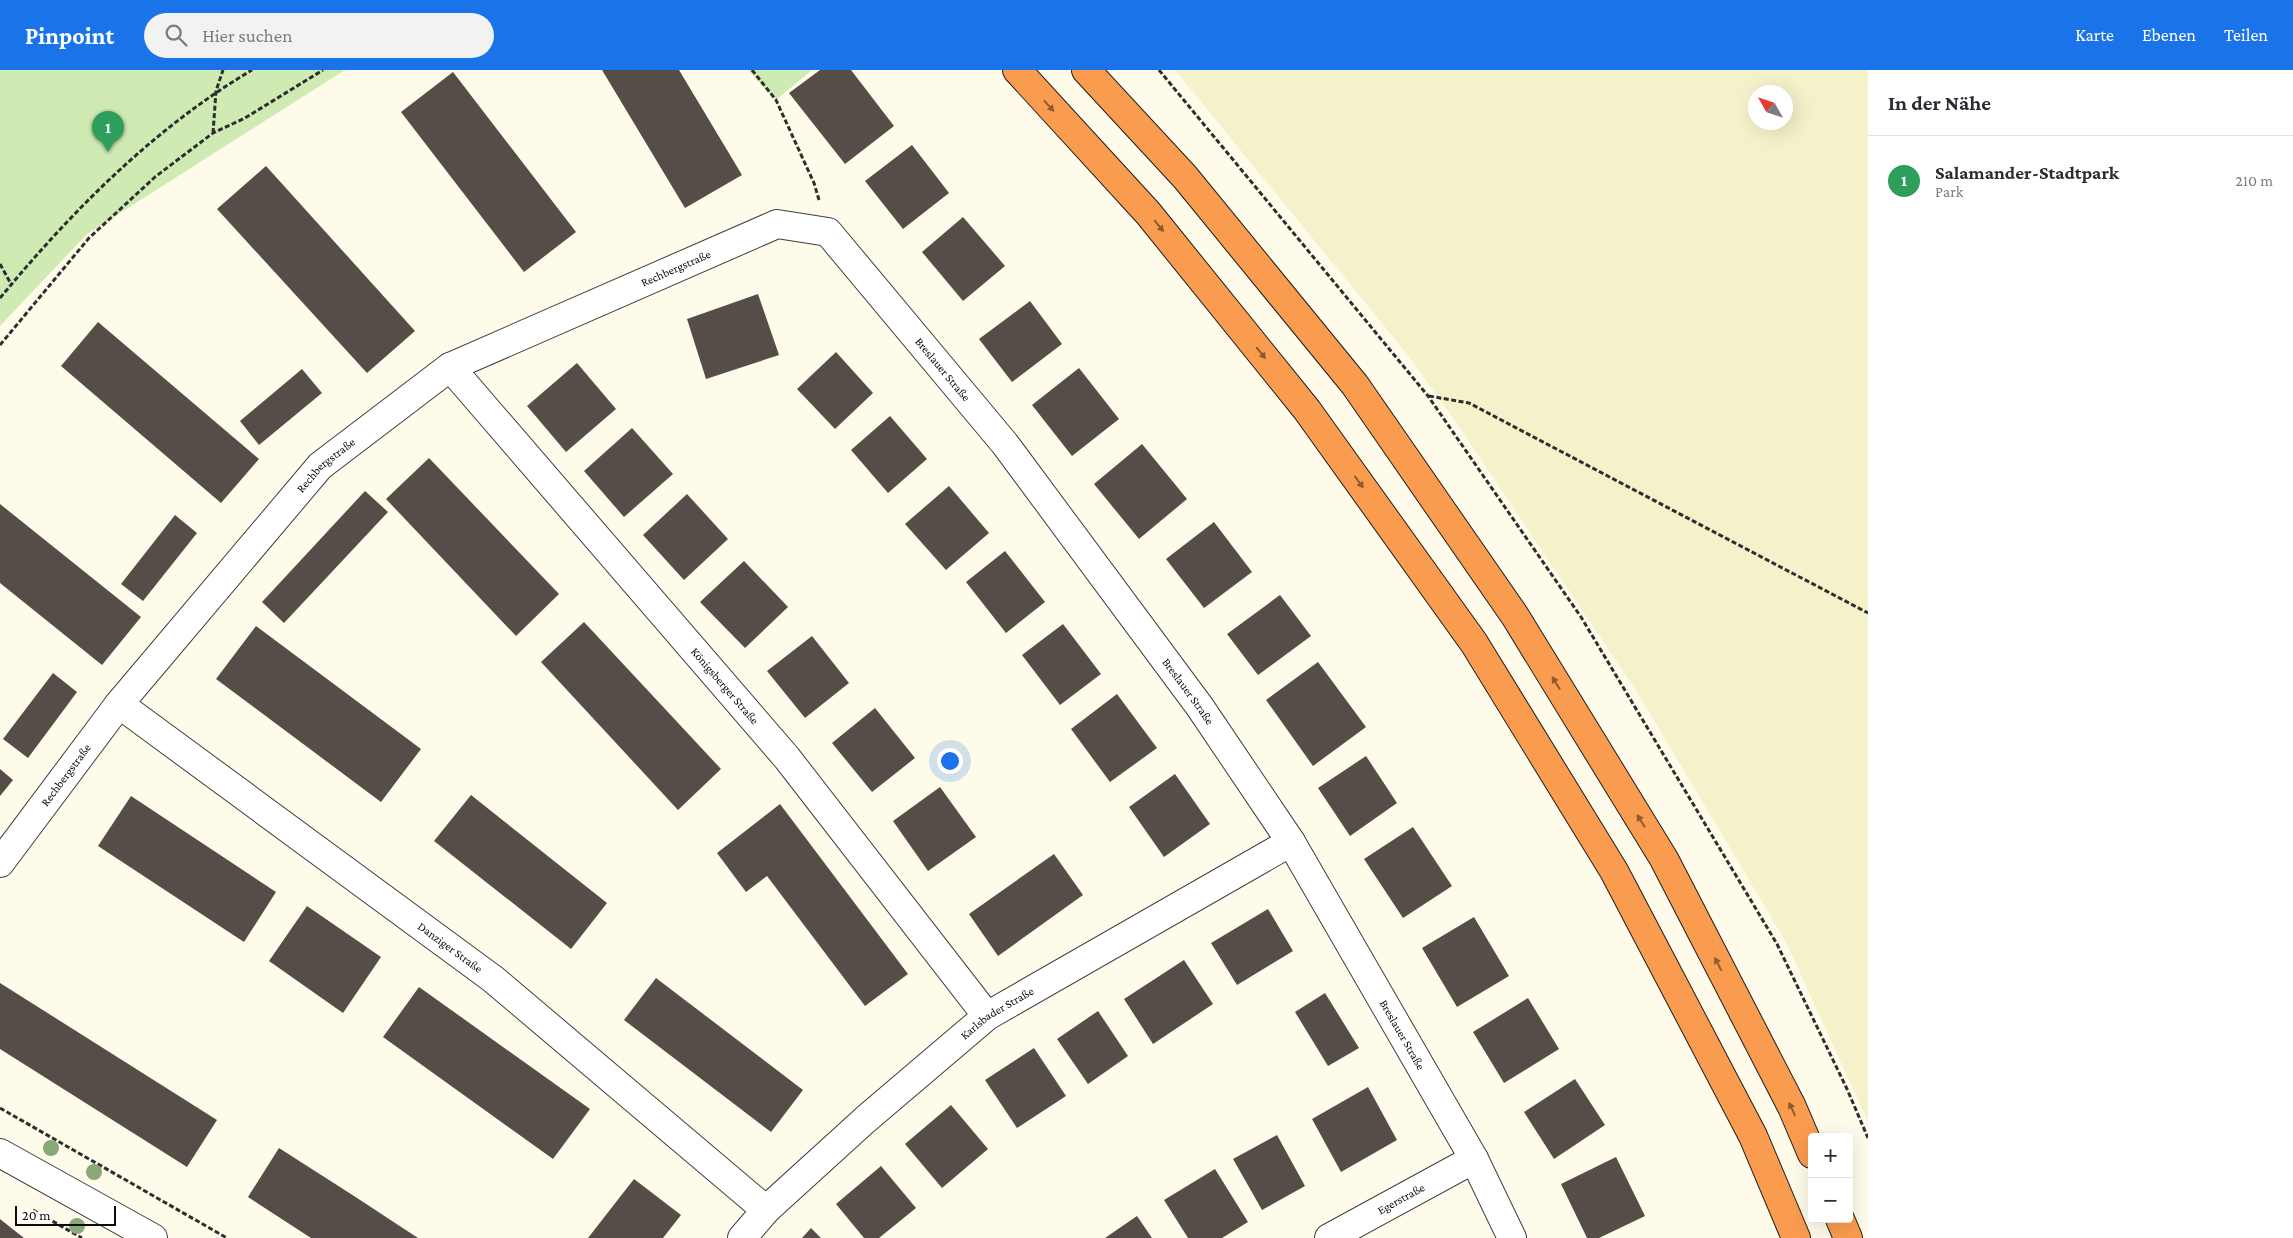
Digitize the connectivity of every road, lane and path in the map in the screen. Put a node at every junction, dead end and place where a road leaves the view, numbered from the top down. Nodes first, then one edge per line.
1 (223, 70) edge
2 (252, 70) edge
3 (323, 70) edge
4 (752, 70) edge
5 (1017, 70) edge
6 (1086, 70) edge
7 (1159, 70) edge
8 (216, 91) junction
9 (213, 133) junction
10 (828, 232) junction
11 (0, 264) edge
12 (11, 284) junction
13 (0, 298) edge
14 (0, 345) edge
15 (450, 367) junction
16 (1428, 396) junction
17 (1868, 613) edge
18 (119, 704) junction
19 (1291, 842) junction
20 (0, 864) edge
21 (987, 1016) junction
22 (0, 1108) edge
23 (1868, 1138) edge
24 (1808, 1145) edge
25 (0, 1153) edge
26 (1474, 1159) junction
27 (24, 1205) dead end
28 (766, 1210) junction
29 (1842, 1223) edge
30 (82, 1238) edge
31 (153, 1238) edge
32 (227, 1238) edge
33 (742, 1238) edge
34 (1329, 1238) edge
35 (1512, 1238) edge
36 (1796, 1238) edge
37 (1848, 1238) edge

1 - 8 path
2 - 8 path
3 - 9 path
4 - 10 path
5 -> 36 highway
24 -> 6 highway
7 - 16 path
8 - 9 path
8 - 12 path
9 - 14 path
10 - 15 street, Rechbergstraße
10 - 19 street, Breslauer Straße
11 - 12 path
12 - 13 path
15 - 18 street, Rechbergstraße
15 - 21 street, Königsberger Straße
16 - 17 path
16 - 23 path
18 - 20 street, Rechbergstraße
18 - 28 street, Danziger Straße
19 - 21 street, Karlsbader Straße
19 - 26 street, Breslauer Straße
21 - 28 street, Karlsbader Straße
22 - 32 path
25 - 31 street
26 - 34 street, Egerstraße
26 - 35 street, Breslauer Straße
27 - 30 path
28 - 33 street, Karlsbader Straße
29 - 37 highway

